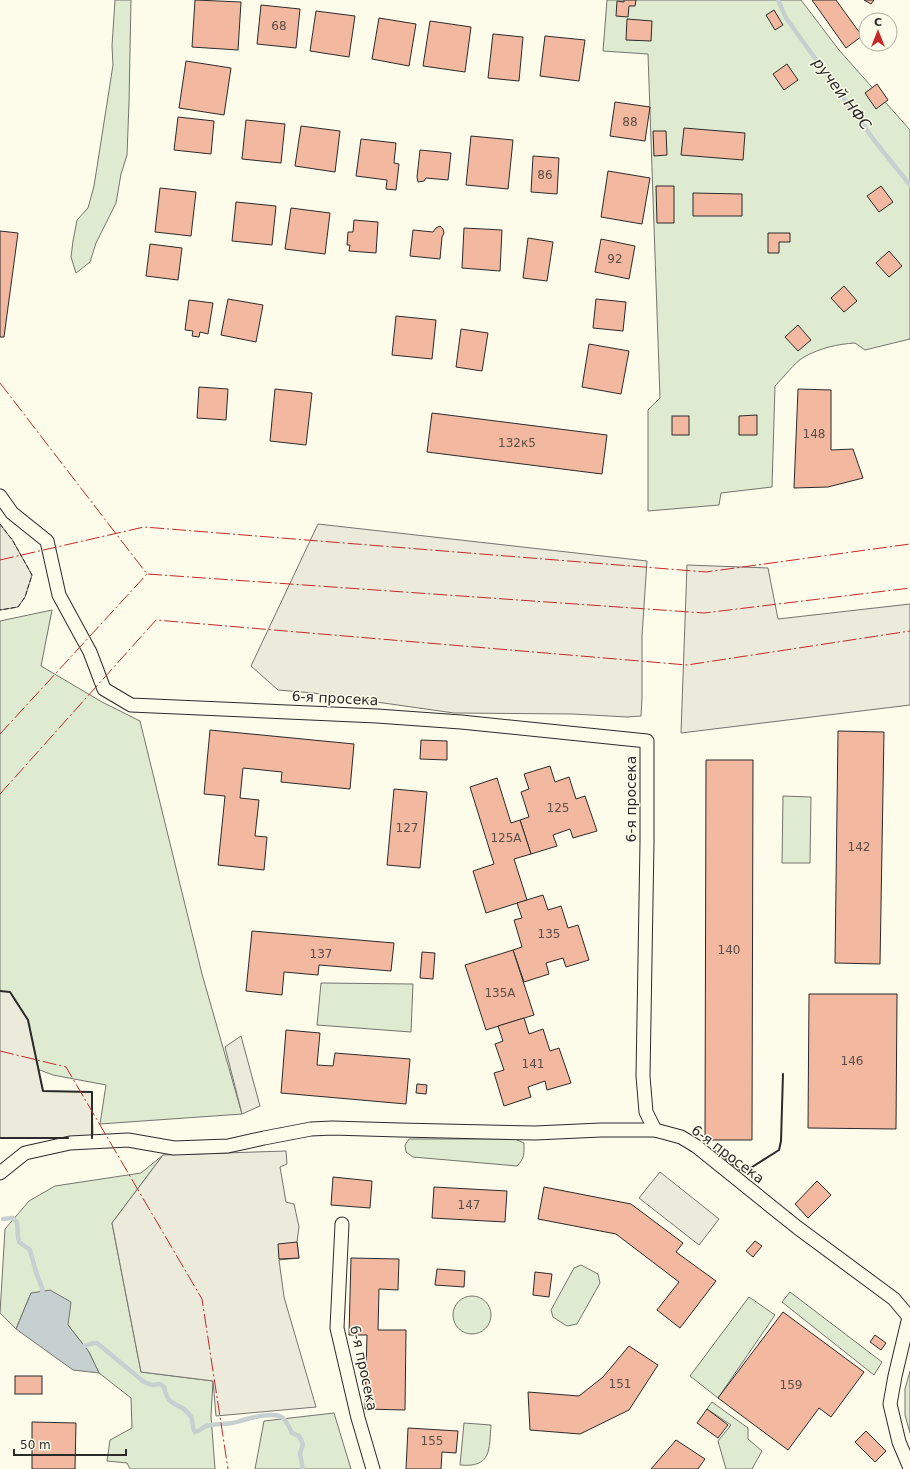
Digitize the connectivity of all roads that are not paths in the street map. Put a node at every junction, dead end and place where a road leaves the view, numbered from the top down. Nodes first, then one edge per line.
1 (0, 496) edge
2 (655, 1130) junction
3 (0, 1173) edge
4 (342, 1224) dead end
5 (910, 1468) edge
6 (373, 1469) edge

1 - 2 street, 6-я просека
2 - 3 street
2 - 5 street, 6-я просека
4 - 6 street, 6-я просека

